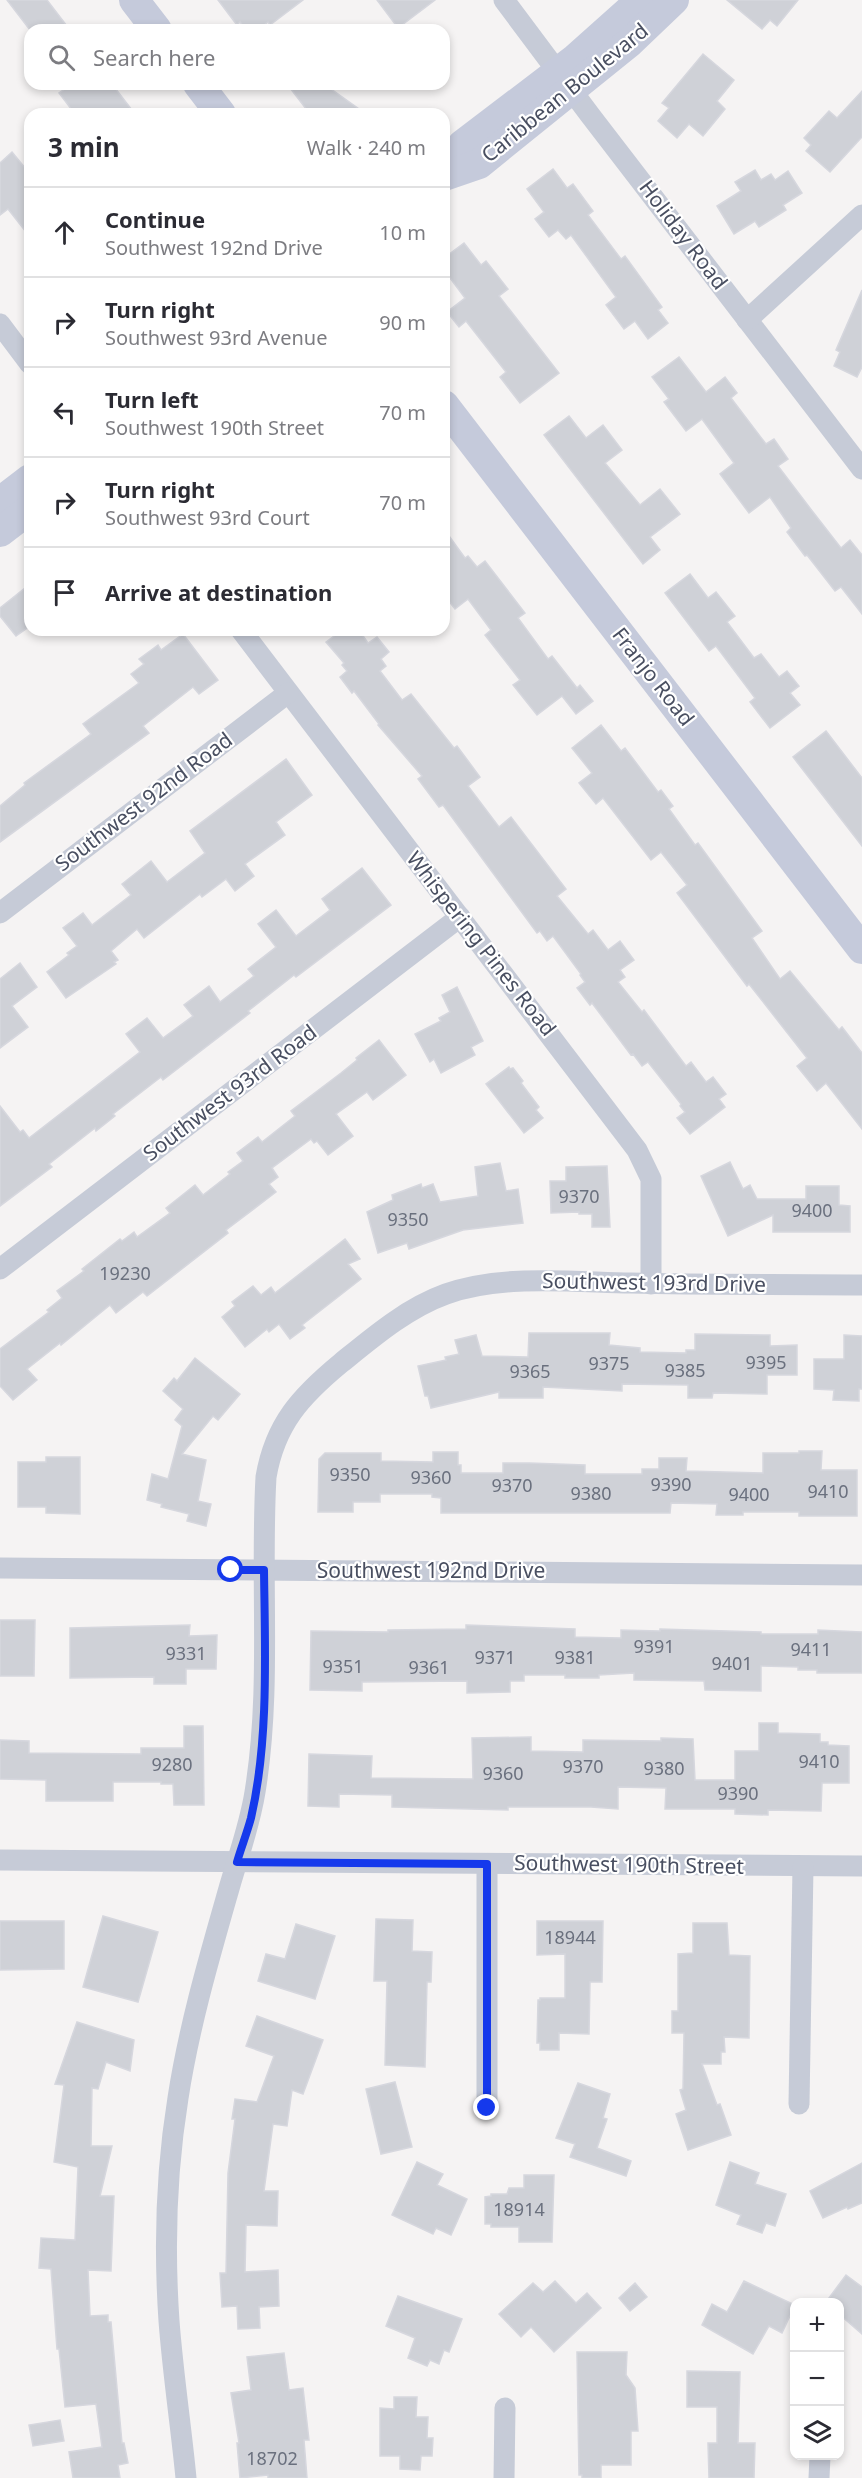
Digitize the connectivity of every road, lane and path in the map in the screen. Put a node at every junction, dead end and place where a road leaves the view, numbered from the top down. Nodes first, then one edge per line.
1 (134, 0) edge
2 (504, 0) edge
3 (641, 0) edge
4 (674, 0) edge
5 (152, 24) edge
6 (565, 81) junction
7 (203, 90) edge
8 (216, 108) edge
9 (450, 174) edge
10 (862, 215) edge
11 (747, 320) junction
12 (0, 324) edge
13 (24, 356) edge
14 (450, 413) edge
15 (862, 469) edge
16 (24, 484) edge
17 (0, 502) edge
18 (24, 514) edge
19 (0, 532) edge
20 (245, 636) edge
21 (288, 693) junction
22 (0, 913) edge
23 (460, 917) junction
24 (862, 949) edge
25 (0, 1269) edge
26 (651, 1284) junction
27 (862, 1285) edge
28 (0, 1568) edge
29 (264, 1570) junction
30 (862, 1575) edge
31 (0, 1860) edge
32 (237, 1862) junction
33 (487, 1864) junction
34 (862, 1866) edge
35 (803, 1867) junction
36 (799, 2104) dead end
37 (487, 2108) dead end
38 (505, 2408) dead end
39 (820, 2460) edge
40 (186, 2478) edge
41 (504, 2478) edge
42 (819, 2478) edge

1 - 5 street
2 - 6 street, Holiday Road
3 - 6 street, Caribbean Boulevard
4 - 6 street, Caribbean Boulevard
6 - 9 street, Caribbean Boulevard
6 - 11 street, Holiday Road
7 - 8 street
10 - 11 street
11 - 15 street, Holiday Road
12 - 13 street
14 - 24 street, Franjo Road
16 - 17 street
18 - 19 street
20 - 21 street, Whispering Pines Road
21 - 22 street, Southwest 92nd Road
21 - 23 street, Whispering Pines Road
23 - 25 street, Southwest 93rd Road
23 - 26 street, Whispering Pines Road
26 - 27 street, Southwest 193rd Drive
26 - 29 street, Southwest 193rd Drive
28 - 29 street, Southwest 192nd Drive
29 - 30 street, Southwest 192nd Drive
29 - 32 street, Southwest 193rd Drive
31 - 32 street, Southwest 190th Street
32 - 33 street, Southwest 190th Street
32 - 40 street, Southwest 193rd Drive
33 - 35 street, Southwest 190th Street
33 - 37 street
34 - 35 street, Southwest 190th Street
35 - 36 street
38 - 41 street
39 - 42 street

